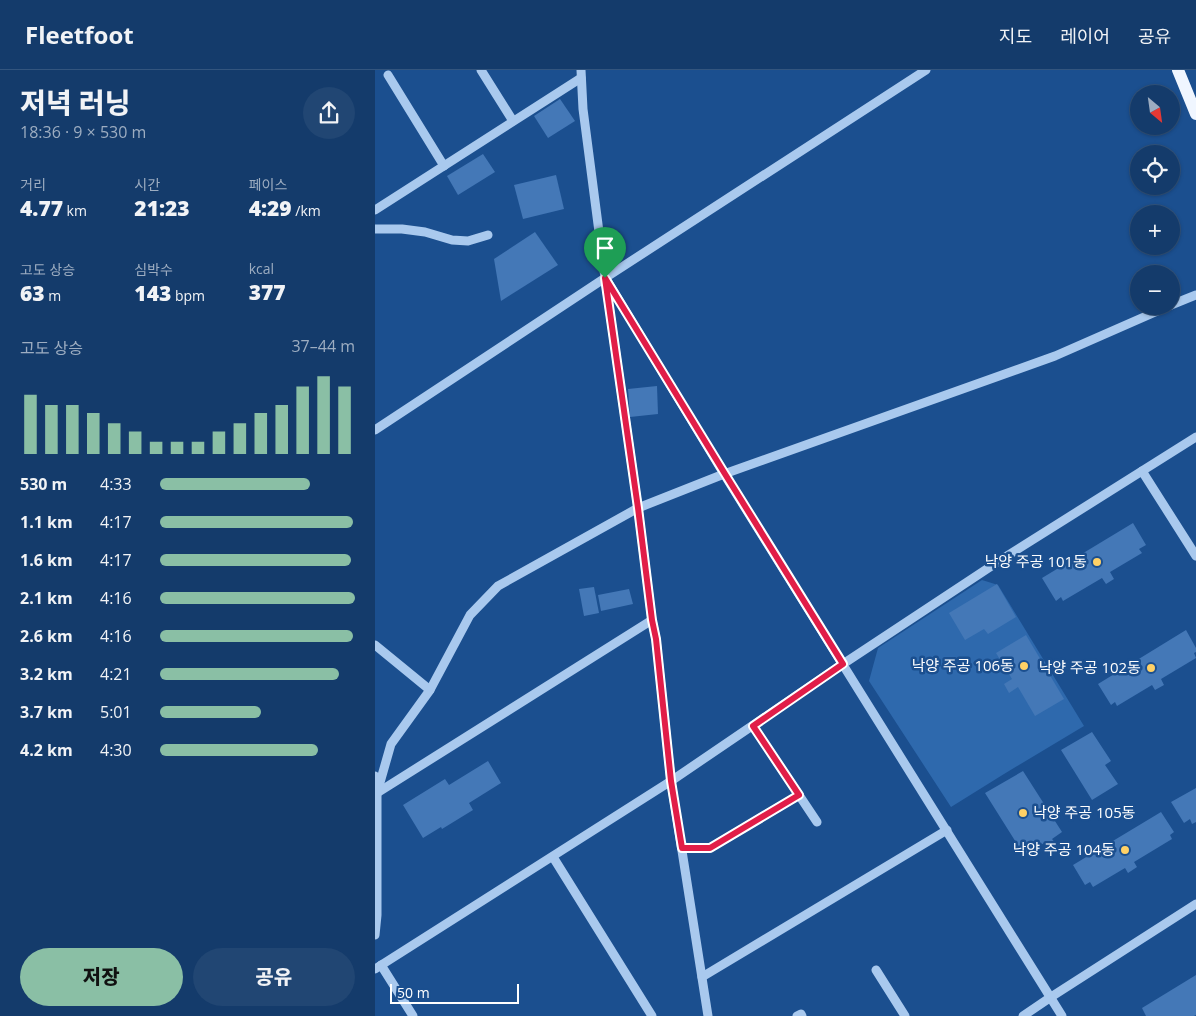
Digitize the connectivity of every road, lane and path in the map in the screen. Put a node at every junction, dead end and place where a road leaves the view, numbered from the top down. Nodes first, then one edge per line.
1 (481, 70) edge
2 (926, 70) edge
3 (1178, 70) edge
4 (581, 74) edge
5 (388, 75) dead end
6 (1196, 114) edge
7 (513, 121) junction
8 (444, 166) junction
9 (375, 210) edge
10 (375, 230) edge
11 (488, 235) dead end
12 (605, 278) junction
13 (1196, 295) edge
14 (1180, 302) edge
15 (1149, 315) edge
16 (375, 430) edge
17 (1196, 437) edge
18 (1142, 471) junction
19 (725, 474) junction
20 (638, 508) junction
21 (1196, 556) edge
22 (652, 620) junction
23 (375, 645) edge
24 (843, 664) junction
25 (430, 690) junction
26 (753, 726) junction
27 (375, 776) edge
28 (671, 781) junction
29 (377, 793) junction
30 (799, 795) junction
31 (817, 822) dead end
32 (947, 830) junction
33 (682, 848) junction
34 (553, 857) junction
35 (1196, 904) edge
36 (375, 934) edge
37 (378, 967) edge
38 (876, 970) dead end
39 (702, 977) junction
40 (1051, 997) junction
41 (413, 1016) edge
42 (652, 1016) edge
43 (708, 1016) edge
44 (797, 1016) edge
45 (803, 1016) edge
46 (905, 1016) edge
47 (1023, 1016) edge
48 (1062, 1016) edge

1 - 7 street
2 - 12 street
3 - 6 main road
4 - 7 street
4 - 12 street
5 - 8 street
7 - 8 street
8 - 9 street
10 - 11 street
12 - 16 street
12 - 19 street
12 - 20 street
13 - 14 street
15 - 19 street
17 - 18 street
18 - 21 street
18 - 24 street
19 - 20 street
19 - 24 street
20 - 22 street
20 - 25 street
22 - 28 street
22 - 29 street
23 - 25 street
24 - 26 street
24 - 32 street
25 - 29 street
26 - 28 street
26 - 30 street
27 - 29 street
28 - 33 street
28 - 34 street
29 - 36 street
30 - 31 street
30 - 33 street
32 - 39 street
32 - 40 street
33 - 39 street
34 - 37 street
34 - 42 street
35 - 40 street
37 - 41 street
38 - 46 street
39 - 43 street
40 - 47 street
40 - 48 street
44 - 45 street

